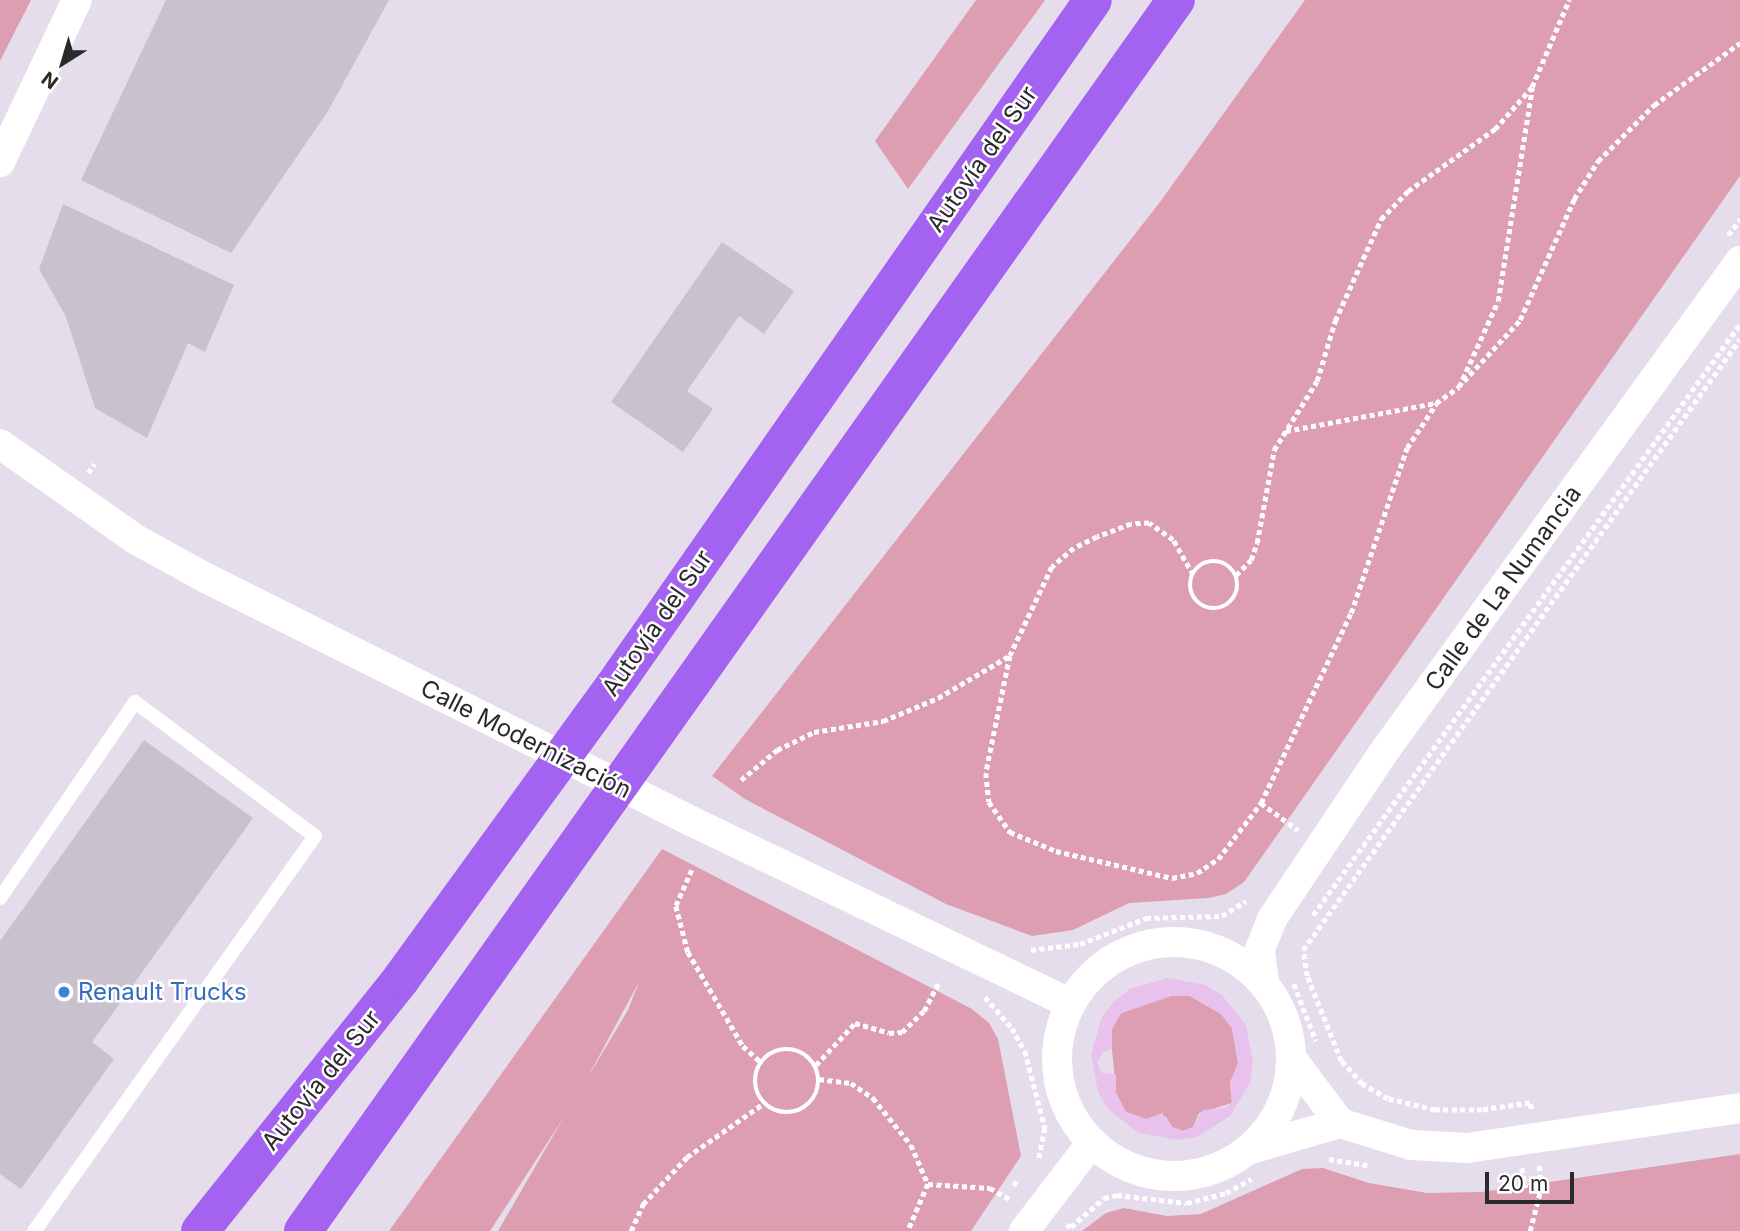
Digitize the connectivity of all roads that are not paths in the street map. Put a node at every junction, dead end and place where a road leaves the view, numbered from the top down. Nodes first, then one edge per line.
1 (77, 0) edge
2 (1093, 0) edge
3 (1176, 0) edge
4 (0, 162) edge
5 (1740, 261) edge
6 (0, 443) edge
7 (0, 898) edge
8 (1272, 919) junction
9 (1213, 948) junction
10 (401, 979) junction
11 (1277, 979) junction
12 (1070, 1003) junction
13 (1304, 1052) junction
14 (1740, 1108) edge
15 (1339, 1123) junction
16 (1092, 1142) junction
17 (1254, 1162) junction
18 (1034, 1218) edge
19 (34, 1231) edge
20 (200, 1231) edge
21 (223, 1231) edge
22 (303, 1231) edge

1 - 4 street
2 - 10 highway, Autovía del Sur
3 - 22 highway
5 - 8 street, Calle de La Numancia
6 - 12 street, Calle Modernización
7 - 19 lane
8 - 9 street
8 - 11 street, Calle de La Numancia
9 - 11 street
9 - 12 street
10 - 20 highway, Autovía del Sur
10 - 21 highway
11 - 13 street
12 - 16 street
13 - 15 street
13 - 17 street
14 - 15 street
15 - 17 street
16 - 17 street
16 - 18 street

